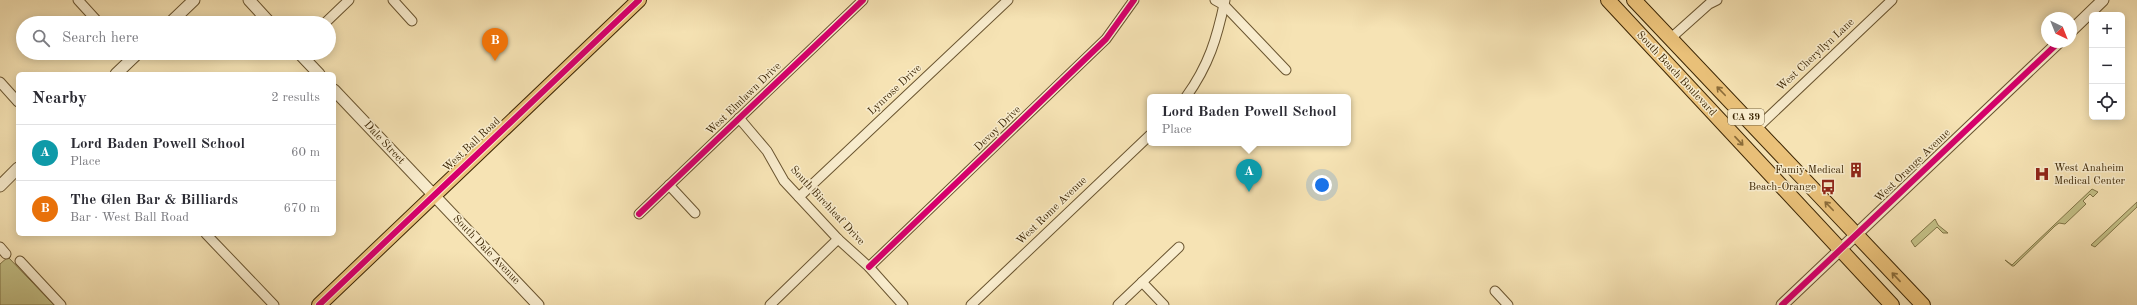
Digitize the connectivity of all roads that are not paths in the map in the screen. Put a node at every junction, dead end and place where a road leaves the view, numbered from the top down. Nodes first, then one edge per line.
1 (78, 0) edge
2 (194, 0) edge
3 (249, 0) edge
4 (349, 0) edge
5 (393, 0) edge
6 (639, 0) edge
7 (863, 0) edge
8 (1008, 0) edge
9 (1134, 0) edge
10 (1215, 0) edge
11 (1608, 0) edge
12 (1634, 0) edge
13 (1717, 0) edge
14 (1892, 0) edge
15 (2103, 0) edge
16 (1224, 3) edge
17 (93, 16) edge
18 (177, 16) edge
19 (264, 16) edge
20 (332, 16) edge
21 (412, 21) dead end
22 (2077, 25) edge
23 (1671, 38) junction
24 (2053, 48) edge
25 (129, 60) edge
26 (306, 60) edge
27 (1286, 70) dead end
28 (118, 72) edge
29 (317, 72) edge
30 (0, 82) edge
31 (336, 92) edge
32 (1188, 94) edge
33 (16, 100) edge
34 (739, 118) junction
35 (1757, 128) junction
36 (1147, 138) edge
37 (16, 170) edge
38 (669, 185) junction
39 (0, 186) edge
40 (434, 195) junction
41 (799, 197) junction
42 (695, 213) dead end
43 (639, 214) dead end
44 (1856, 235) junction
45 (208, 236) edge
46 (838, 239) junction
47 (1179, 247) dead end
48 (1840, 250) junction
49 (20, 261) dead end
50 (868, 267) junction
51 (1142, 282) junction
52 (1495, 291) dead end
53 (61, 305) edge
54 (274, 305) edge
55 (319, 305) edge
56 (538, 305) edge
57 (770, 305) edge
58 (903, 305) edge
59 (971, 305) edge
60 (1118, 305) edge
61 (1164, 305) edge
62 (1508, 305) edge
63 (1782, 305) edge
64 (1892, 305) edge
65 (1923, 305) edge

1 - 17 street
2 - 18 street
3 - 19 street
4 - 20 street
5 - 21 street
6 - 40 main road, West Ball Road
7 - 34 street, West Elmlawn Drive
8 - 41 street, Lynrose Drive
9 - 50 street, Devoy Drive
10 - 16 street
11 -> 48 main road, South Beach Boulevard / CA 39
12 - 23 main road, South Beach Boulevard / CA 39
13 - 23 street
14 - 35 street, West Cheryllyn Lane
15 - 22 street
16 - 27 street
16 - 32 street
35 -> 23 main road, South Beach Boulevard / CA 39
24 - 44 street, West Orange Avenue
25 - 28 street
26 - 29 street
30 - 33 street
31 - 40 street, Dale Street
34 - 38 street, West Elmlawn Drive
34 - 41 street, South Birchleaf Drive
44 -> 35 main road, South Beach Boulevard / CA 39
36 - 59 street, West Rome Avenue
37 - 39 street
38 - 42 street
38 - 43 street, West Elmlawn Drive
40 - 55 main road, West Ball Road
40 - 56 street, South Dale Avenue
41 - 46 street, South Birchleaf Drive
44 - 48 street, West Orange Avenue
65 -> 44 main road, South Beach Boulevard / CA 39
45 - 54 street
46 - 50 street, South Birchleaf Drive
46 - 57 street
47 - 51 street
48 - 63 street, West Orange Avenue
48 - 64 main road, South Beach Boulevard / CA 39
49 - 53 street
50 - 58 street, South Birchleaf Drive
51 - 60 street
51 - 61 street
52 - 62 street

